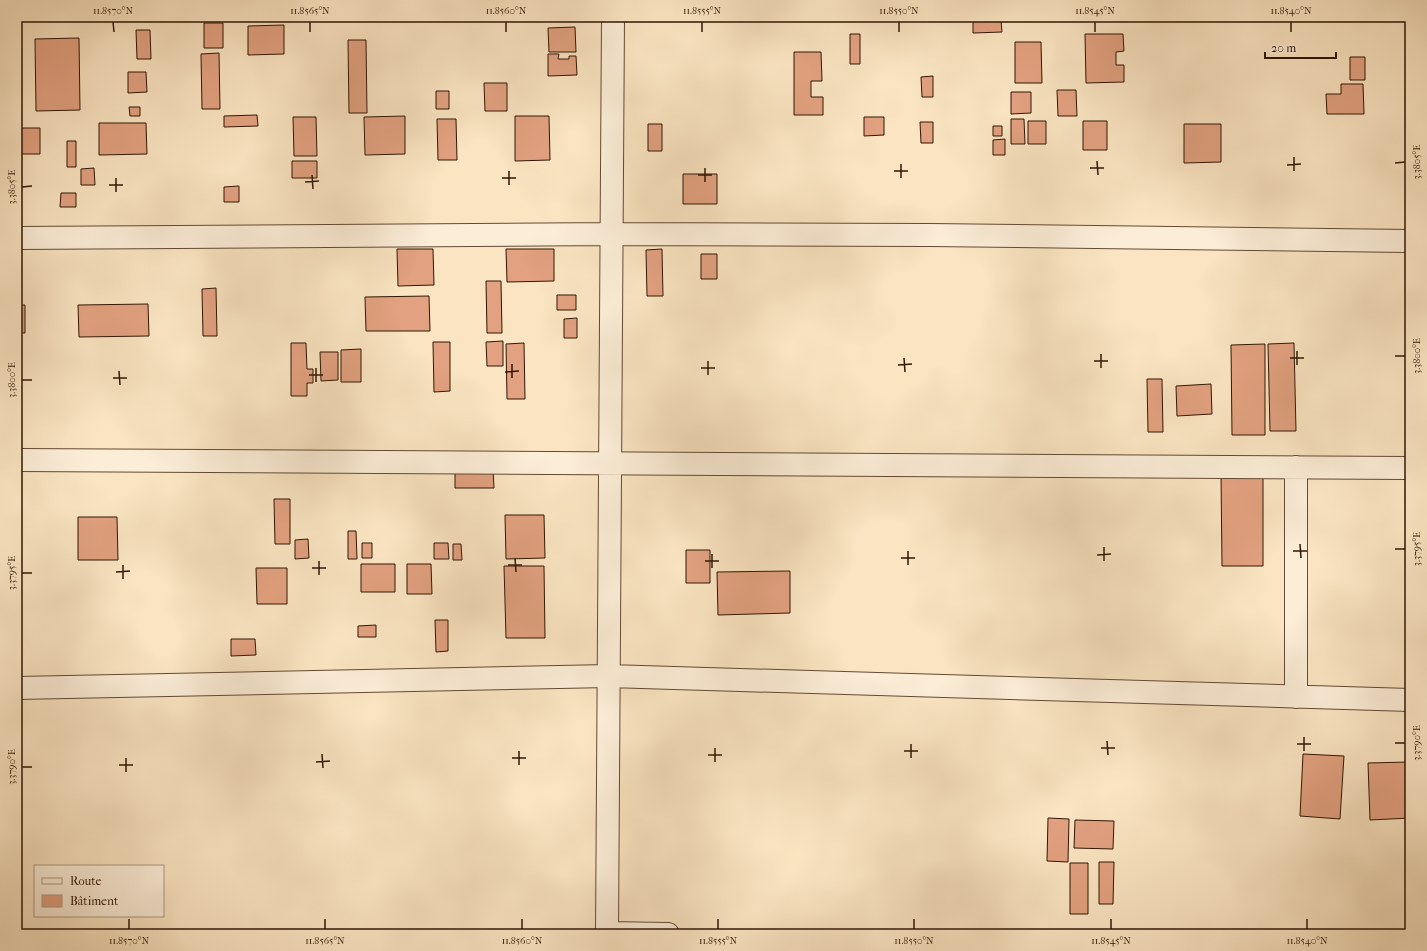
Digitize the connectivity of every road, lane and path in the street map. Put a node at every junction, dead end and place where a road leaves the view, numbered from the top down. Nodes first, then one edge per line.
1 (613, 17) edge
2 (612, 234) junction
3 (17, 238) edge
4 (1410, 241) edge
5 (17, 460) edge
6 (611, 462) junction
7 (1296, 467) junction
8 (1410, 468) edge
9 (609, 676) junction
10 (17, 688) edge
11 (1296, 697) junction
12 (1410, 700) edge
13 (607, 934) edge
14 (668, 934) edge

1 - 2 street
2 - 3 street
2 - 4 street
2 - 6 street
5 - 6 street
6 - 7 street
6 - 9 street
7 - 8 street
7 - 11 street
9 - 10 street
9 - 11 street
9 - 13 street
11 - 12 street
13 - 14 street

